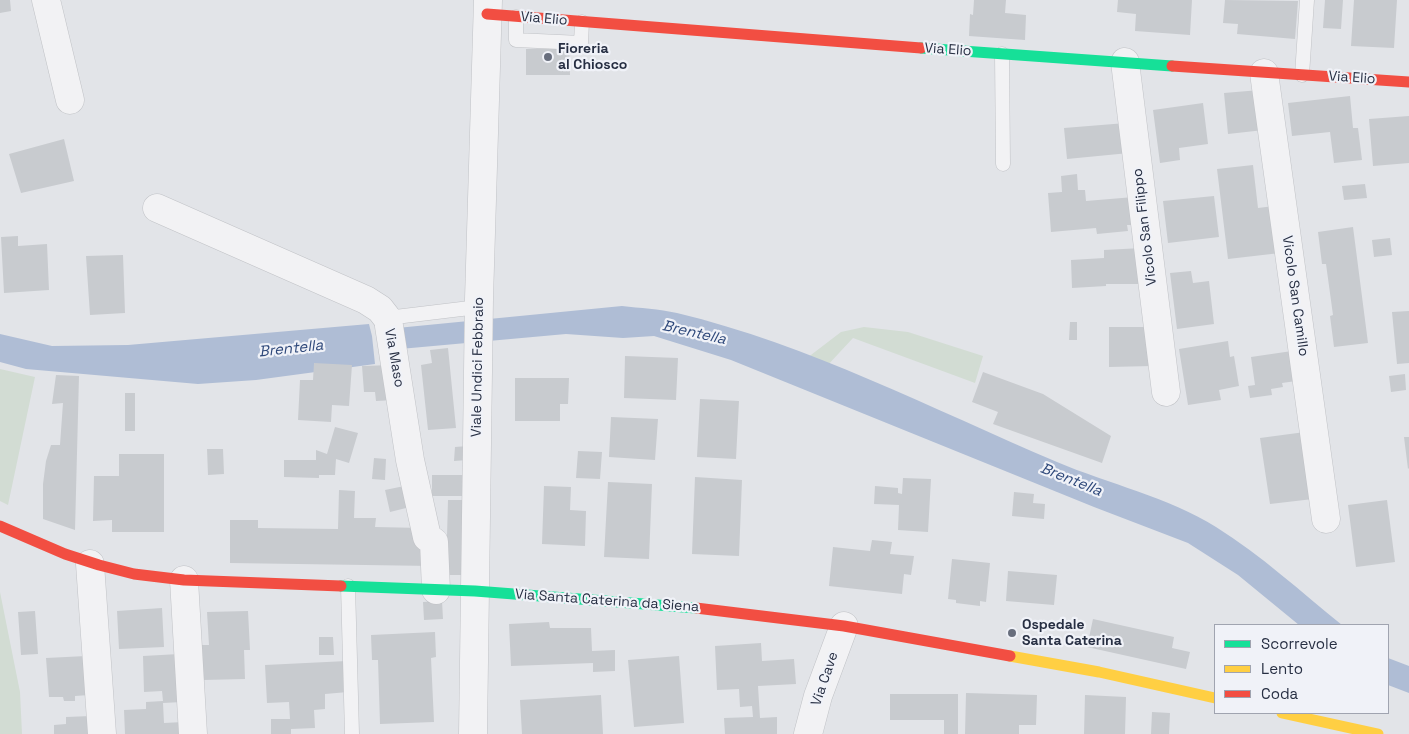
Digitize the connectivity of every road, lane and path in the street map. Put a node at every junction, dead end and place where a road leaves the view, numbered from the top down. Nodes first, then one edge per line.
1 (46, 0) edge
2 (1307, 0) edge
3 (488, 7) edge
4 (516, 17) junction
5 (582, 22) junction
6 (1002, 54) junction
7 (1125, 62) junction
8 (1264, 73) junction
9 (1302, 75) junction
10 (1409, 82) edge
11 (70, 100) dead end
12 (1003, 164) dead end
13 (157, 208) dead end
14 (479, 311) junction
15 (388, 322) junction
16 (1166, 392) dead end
17 (1326, 519) dead end
18 (0, 526) edge
19 (90, 564) junction
20 (184, 580) junction
21 (348, 586) junction
22 (436, 590) junction
23 (475, 592) junction
24 (844, 626) junction
25 (1214, 698) edge
26 (1287, 714) edge
27 (102, 734) edge
28 (193, 734) edge
29 (352, 734) edge
30 (473, 734) edge
31 (808, 734) edge
32 (1378, 734) edge

1 - 11 street
2 - 9 lane
3 - 4 street, Via Elio
3 - 14 street, Viale Undici Febbraio
4 - 5 street, Via Elio
4 - 5 lane
5 - 6 street, Via Elio
6 - 7 street, Via Elio
6 - 12 lane
7 - 8 street, Via Elio
7 - 16 street, Vicolo San Filippo
8 - 9 street, Via Elio
8 - 17 street, Vicolo San Camillo
9 - 10 street, Via Elio
13 - 15 street, Via Maso
14 - 15 lane
14 - 23 street, Viale Undici Febbraio
15 - 22 street, Via Maso
18 - 19 street, Via Santa Caterina da Siena
19 - 20 street, Via Santa Caterina da Siena
19 - 27 street
20 - 21 street, Via Santa Caterina da Siena
20 - 28 street
21 - 22 street, Via Santa Caterina da Siena
21 - 29 lane
22 - 23 street, Via Santa Caterina da Siena
23 - 24 street, Via Santa Caterina da Siena
23 - 30 street, Viale Undici Febbraio
24 - 25 street, Via Santa Caterina da Siena
24 - 31 street, Via Cave
26 - 32 street

